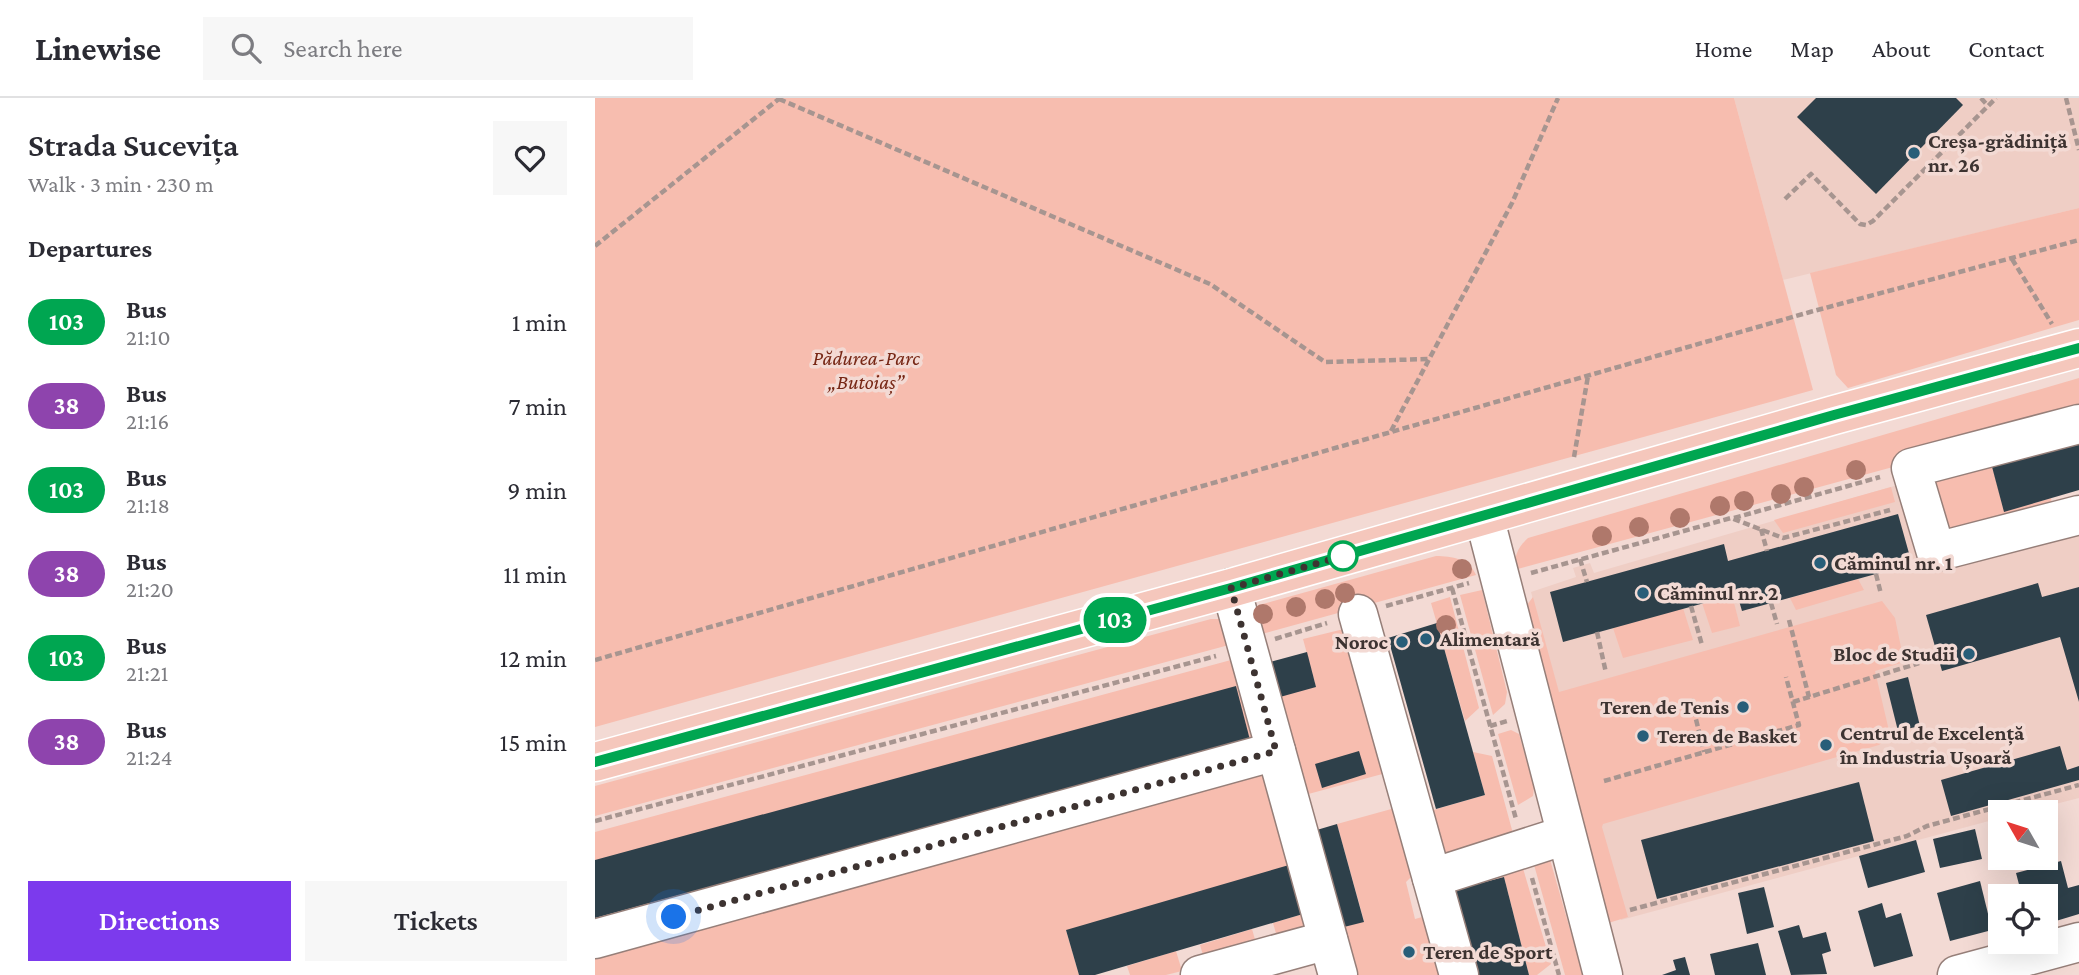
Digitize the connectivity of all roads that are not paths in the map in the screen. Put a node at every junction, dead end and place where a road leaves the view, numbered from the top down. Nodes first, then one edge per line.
1 (2074, 350) edge
2 (2079, 424) edge
3 (2079, 515) edge
4 (1484, 516) junction
5 (1231, 588) junction
6 (1358, 614) road end
7 (1276, 751) junction
8 (595, 762) edge
9 (1566, 835) junction
10 (1432, 878) junction
11 (595, 939) edge
12 (2079, 942) edge
13 (1333, 958) edge
14 (1200, 975) edge
15 (1459, 975) edge
16 (1602, 975) edge
17 (1957, 975) edge

1 - 4 main road
2 - 3 street
4 - 5 main road
4 - 9 street
5 - 7 street
5 - 8 main road
6 - 10 street
7 - 11 street
7 - 13 street
9 - 10 street
9 - 16 street
10 - 15 street
12 - 17 street
13 - 14 street

